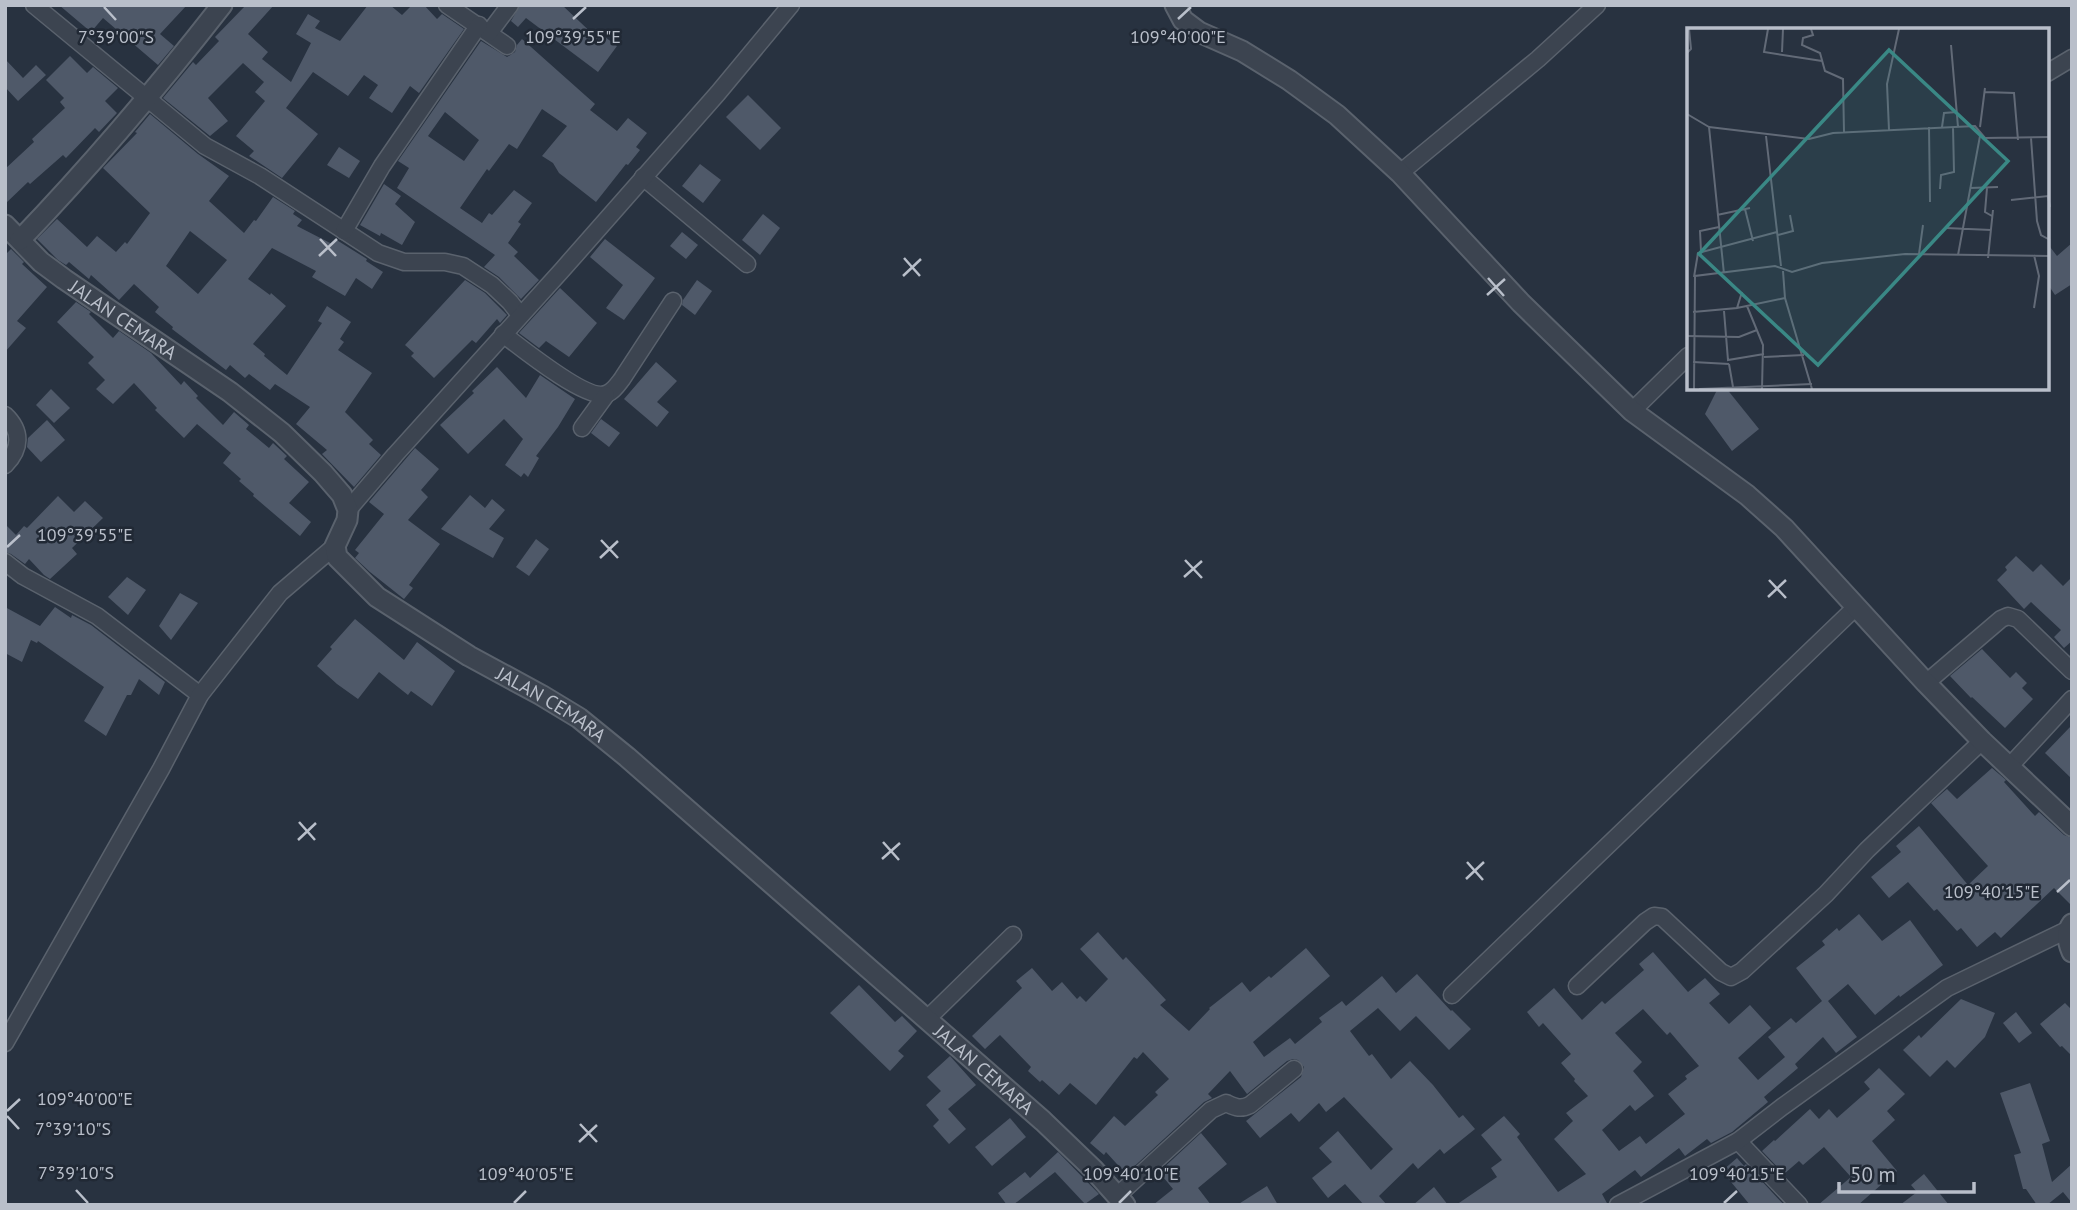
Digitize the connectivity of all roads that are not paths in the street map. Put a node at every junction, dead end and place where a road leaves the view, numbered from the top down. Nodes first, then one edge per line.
1 (34, 5) edge
2 (222, 5) edge
3 (447, 5) edge
4 (510, 5) edge
5 (791, 5) edge
6 (1175, 5) edge
7 (1597, 5) edge
8 (484, 29) junction
9 (508, 46) dead end
10 (2072, 58) edge
11 (2049, 72) edge
12 (148, 99) junction
13 (1400, 173) junction
14 (643, 177) junction
15 (5, 225) edge
16 (344, 231) junction
17 (20, 240) junction
18 (747, 264) dead end
19 (673, 301) dead end
20 (520, 315) junction
21 (503, 334) junction
22 (1687, 358) edge
23 (606, 394) junction
24 (1632, 411) junction
25 (5, 415) edge
26 (582, 428) dead end
27 (5, 465) edge
28 (348, 510) junction
29 (335, 546) junction
30 (5, 562) edge
31 (1857, 606) junction
32 (2072, 671) edge
33 (1926, 683) junction
34 (200, 695) junction
35 (2072, 699) edge
36 (1982, 741) junction
37 (2009, 767) junction
38 (2072, 827) edge
39 (2070, 927) edge
40 (1013, 935) dead end
41 (2072, 952) edge
42 (1577, 986) dead end
43 (1452, 995) dead end
44 (927, 1019) junction
45 (5, 1043) edge
46 (1294, 1069) dead end
47 (1738, 1141) junction
48 (1121, 1200) edge
49 (1618, 1205) edge
50 (1798, 1205) edge

1 - 12 street
2 - 12 street
3 - 8 street
4 - 8 street
5 - 14 street
6 - 13 street
7 - 13 street
8 - 9 street
8 - 16 street
10 - 11 street
12 - 16 street
12 - 17 street
13 - 24 street
14 - 18 street
14 - 20 street
15 - 17 street, JALAN CEMARA
16 - 20 street
17 - 28 street, JALAN CEMARA
19 - 23 street
20 - 21 street
21 - 23 street
21 - 28 street
22 - 24 street
23 - 26 street
24 - 31 street
25 - 27 street
28 - 29 street
29 - 34 street
29 - 44 street, JALAN CEMARA
30 - 34 street
31 - 33 street
31 - 43 street
32 - 33 street
33 - 36 street
34 - 45 street
35 - 37 street
36 - 37 street
36 - 42 street
37 - 38 street
39 - 41 street
39 - 47 street
40 - 44 street
44 - 48 street, JALAN CEMARA
46 - 48 street
47 - 49 street
47 - 50 street

